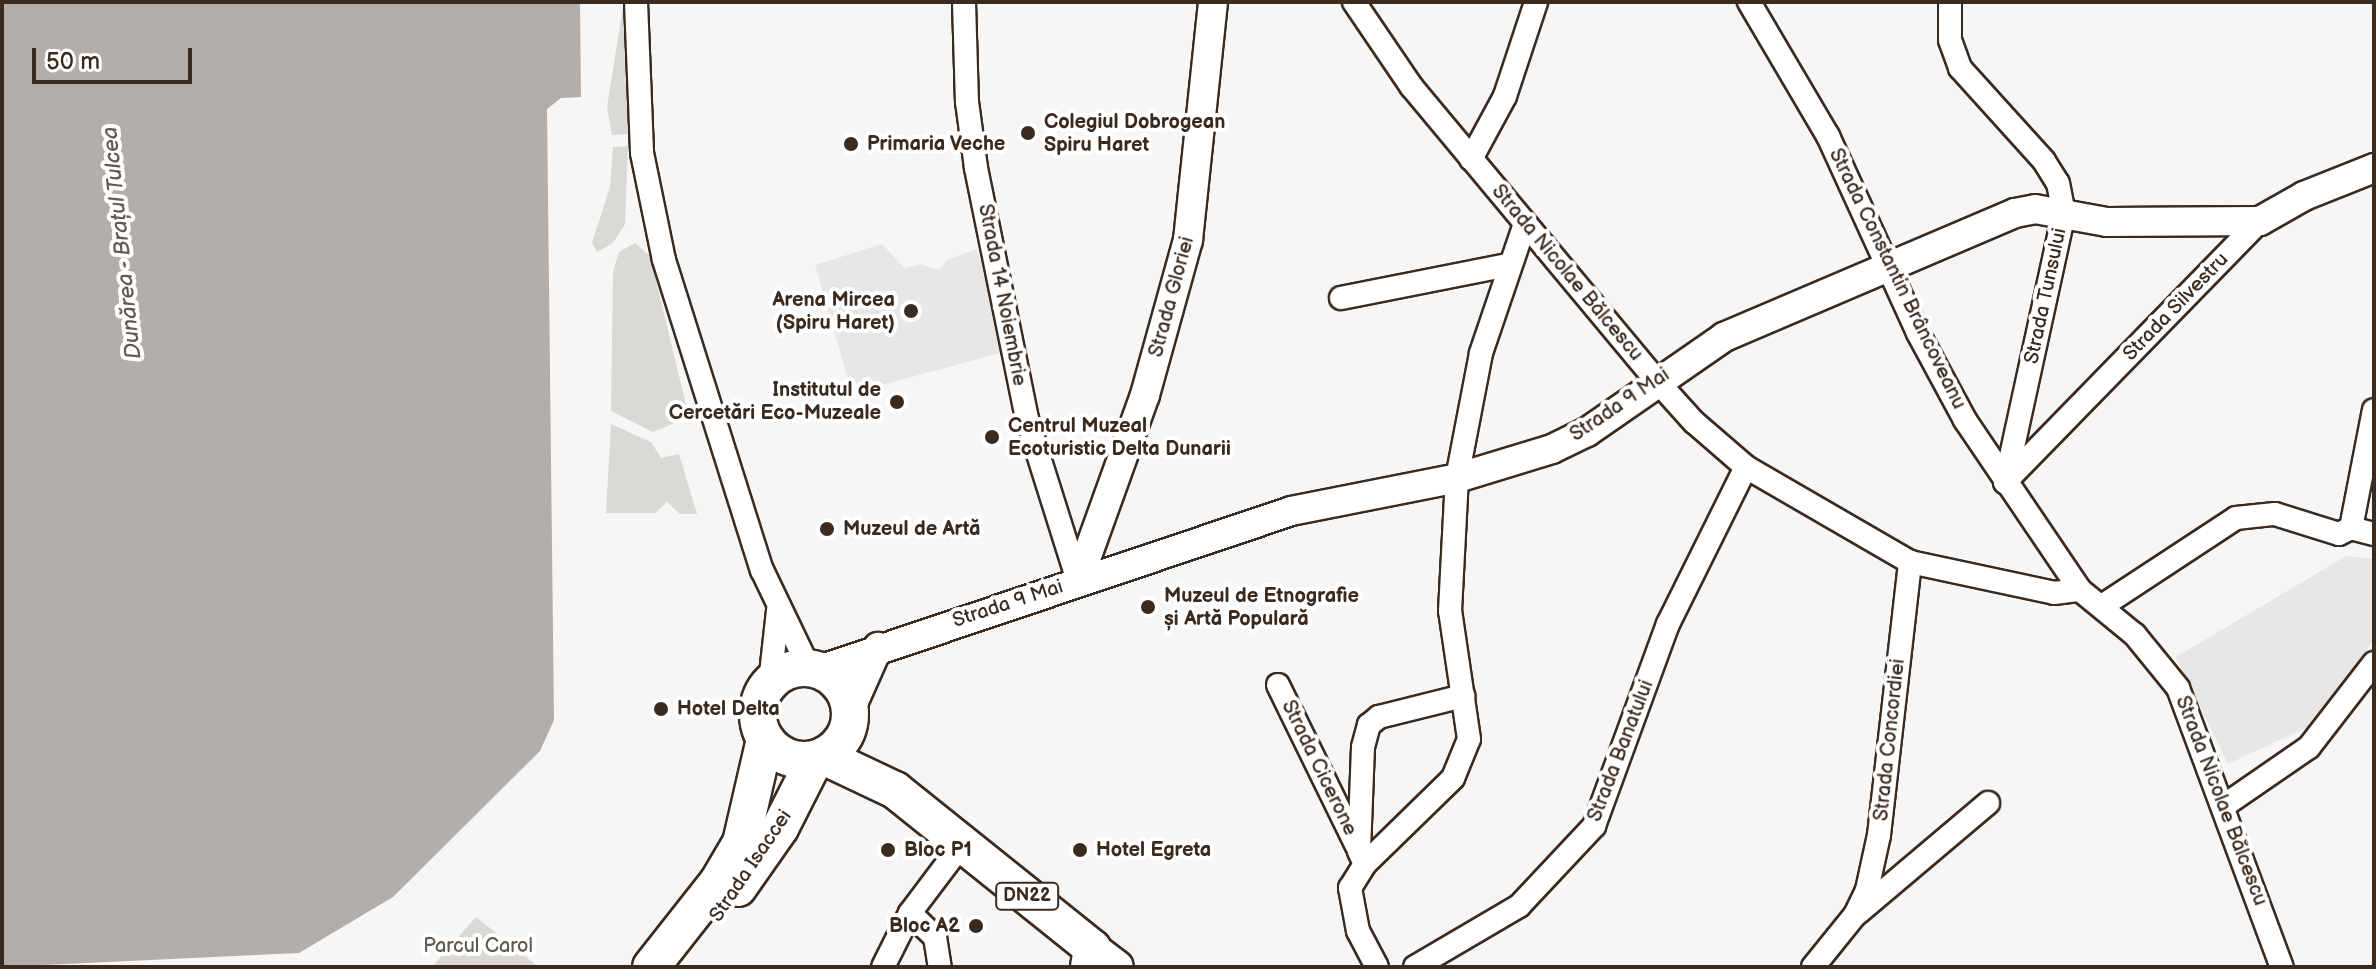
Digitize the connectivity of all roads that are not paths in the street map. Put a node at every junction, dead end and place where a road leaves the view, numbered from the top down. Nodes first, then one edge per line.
1 (636, 2) edge
2 (964, 2) edge
3 (1213, 2) edge
4 (1354, 2) edge
5 (1536, 2) edge
6 (1749, 2) edge
7 (1950, 2) edge
8 (1471, 159) junction
9 (2374, 168) edge
10 (2064, 213) junction
11 (2260, 221) junction
12 (1525, 224) junction
13 (1508, 265) junction
14 (1887, 266) junction
15 (1341, 298) dead end
16 (1656, 380) junction
17 (2374, 410) edge
18 (1746, 467) junction
19 (1457, 478) junction
20 (2005, 483) junction
21 (2351, 528) junction
22 (2374, 534) edge
23 (1910, 562) junction
24 (1078, 581) junction
25 (2080, 590) junction
26 (2102, 606) junction
27 (778, 608) junction
28 (878, 647) junction
29 (2374, 663) edge
30 (814, 669) junction
31 (770, 683) junction
32 (1278, 685) dead end
33 (1463, 696) junction
34 (850, 716) junction
35 (765, 739) junction
36 (819, 758) junction
37 (895, 790) junction
38 (1988, 803) dead end
39 (2225, 805) junction
40 (962, 844) junction
41 (1362, 857) junction
42 (910, 913) junction
43 (1855, 915) junction
44 (1099, 961) edge
45 (651, 967) edge
46 (678, 967) edge
47 (883, 967) edge
48 (940, 967) edge
49 (1377, 967) edge
50 (1415, 967) edge
51 (1813, 967) edge
52 (2282, 967) edge

1 - 27 street
2 - 24 street, Strada 14 Noiembrie
3 - 24 street, Strada Gloriei
4 - 8 street, Strada Nicolae Bălcescu
5 - 8 street
6 - 14 street, Strada Constantin Brâncoveanu
7 - 10 street, Strada Tunsului
8 - 12 street, Strada Nicolae Bălcescu
9 - 11 street, Strada Silvestru
10 - 11 street, Strada 9 Mai
10 - 14 street, Strada 9 Mai
10 - 20 street, Strada Tunsului
11 - 20 street, Strada Silvestru
12 - 13 street
12 - 16 street, Strada Nicolae Bălcescu
13 - 15 street
13 - 19 street
14 - 16 street, Strada 9 Mai
14 - 20 street, Strada Constantin Brâncoveanu
16 - 18 street, Strada Nicolae Bălcescu
16 - 19 street, Strada 9 Mai
17 - 21 street
18 - 23 street, Strada Nicolae Bălcescu
18 - 50 street, Strada Banatului
19 - 24 street, Strada 9 Mai
19 - 33 street
20 - 25 street, Strada Constantin Brâncoveanu
21 - 22 street
21 - 26 street
23 - 25 street, Strada Nicolae Bălcescu
23 - 43 street, Strada Concordiei
24 - 28 street, Strada 9 Mai
25 - 26 street, Strada Nicolae Bălcescu
26 - 39 street, Strada Nicolae Bălcescu
27 - 30 street
27 - 31 street
28 - 30 street, Strada 9 Mai
28 - 34 street
29 - 39 street
30 - 31 main road
30 - 34 main road
31 - 35 main road
32 - 41 street, Strada Cicerone
33 - 41 street
33 - 41 street, Strada Cicerone
34 - 36 main road
34 - 37 main road, DN22
35 - 36 main road
35 - 45 main road, Strada Isaccei
36 - 37 main road, DN22
36 - 46 main road, Strada Isaccei
37 - 40 main road, DN22
38 - 43 street, Strada Concordiei
39 - 52 street, Strada Nicolae Bălcescu
40 - 42 street
40 - 44 main road, DN22
41 - 49 street
42 - 47 street
42 - 48 street
43 - 51 street, Strada Concordiei

